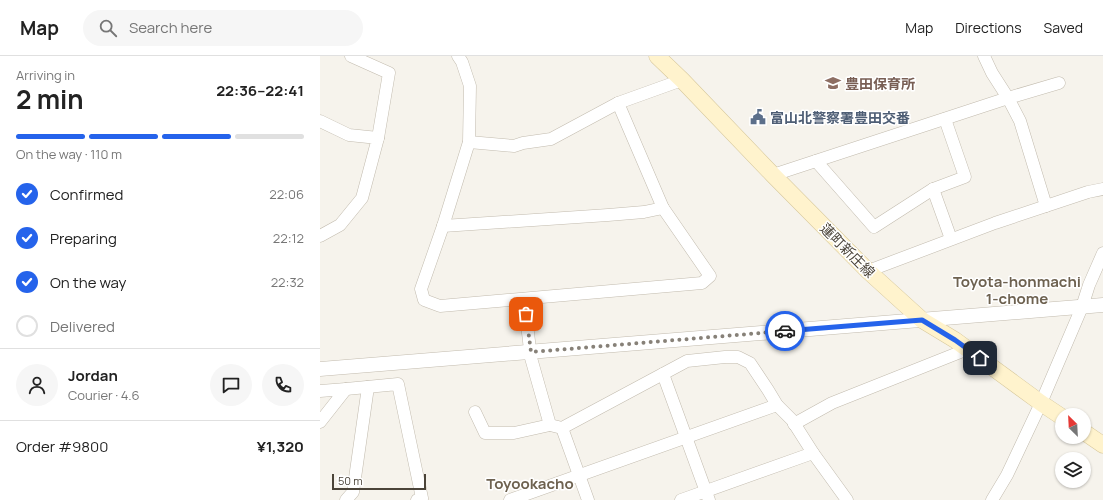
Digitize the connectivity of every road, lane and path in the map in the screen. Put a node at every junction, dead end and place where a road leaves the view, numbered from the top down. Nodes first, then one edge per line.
1 (350, 56) edge
2 (657, 56) edge
3 (984, 56) edge
4 (462, 58) edge
5 (682, 80) junction
6 (1059, 83) dead end
7 (1008, 98) junction
8 (618, 103) junction
9 (945, 119) junction
10 (320, 121) edge
11 (378, 138) junction
12 (469, 142) junction
13 (816, 161) junction
14 (773, 175) junction
15 (933, 189) junction
16 (1103, 189) edge
17 (1046, 206) junction
18 (663, 208) junction
19 (443, 226) junction
20 (320, 236) edge
21 (951, 239) junction
22 (1103, 253) edge
23 (868, 271) junction
24 (524, 299) junction
25 (1103, 305) edge
26 (1082, 307) junction
27 (922, 320) junction
28 (968, 350) junction
29 (531, 352) junction
30 (320, 369) edge
31 (663, 374) junction
32 (368, 387) junction
33 (346, 389) junction
34 (320, 391) edge
35 (1041, 404) junction
36 (777, 406) junction
37 (475, 412) dead end
38 (1055, 413) edge
39 (320, 422) edge
40 (794, 424) junction
41 (556, 426) junction
42 (1091, 437) edge
43 (686, 438) junction
44 (1103, 445) edge
45 (813, 453) junction
46 (580, 475) junction
47 (707, 496) edge
48 (346, 500) edge
49 (417, 500) edge
50 (510, 500) edge
51 (588, 500) edge
52 (681, 500) edge
53 (847, 500) edge
54 (992, 500) edge

1 - 11 street
2 - 5 main road, 蓮町新庄線
3 - 7 street
4 - 12 street
5 - 8 street
5 - 14 main road, 蓮町新庄線
6 - 7 street
7 - 9 street
7 - 17 street
8 - 12 street
8 - 18 street
9 - 13 street
9 - 15 street
10 - 11 street
11 - 20 street
12 - 19 street
13 - 14 street
13 - 15 street
14 - 23 main road, 蓮町新庄線
15 - 21 street
16 - 17 street
17 - 21 street
18 - 19 street
18 - 24 street
19 - 24 street
21 - 23 street
22 - 26 street
23 - 27 main road, 蓮町新庄線
24 - 29 street
25 - 26 street
26 - 27 street
26 - 35 street
27 - 28 main road, 蓮町新庄線
27 - 29 street
28 - 35 main road, 蓮町新庄線
28 - 40 street
29 - 30 street
29 - 41 street
31 - 36 street
31 - 41 street
31 - 43 street
32 - 33 street
32 - 48 street
32 - 49 street
33 - 34 street
33 - 39 street
35 - 38 main road, 蓮町新庄線
35 - 54 street
36 - 40 street
36 - 43 street
37 - 41 street
40 - 45 street
41 - 46 street
42 - 44 main road
43 - 46 street
43 - 47 street
45 - 47 street
45 - 53 street
46 - 50 street
46 - 51 street
47 - 52 street

